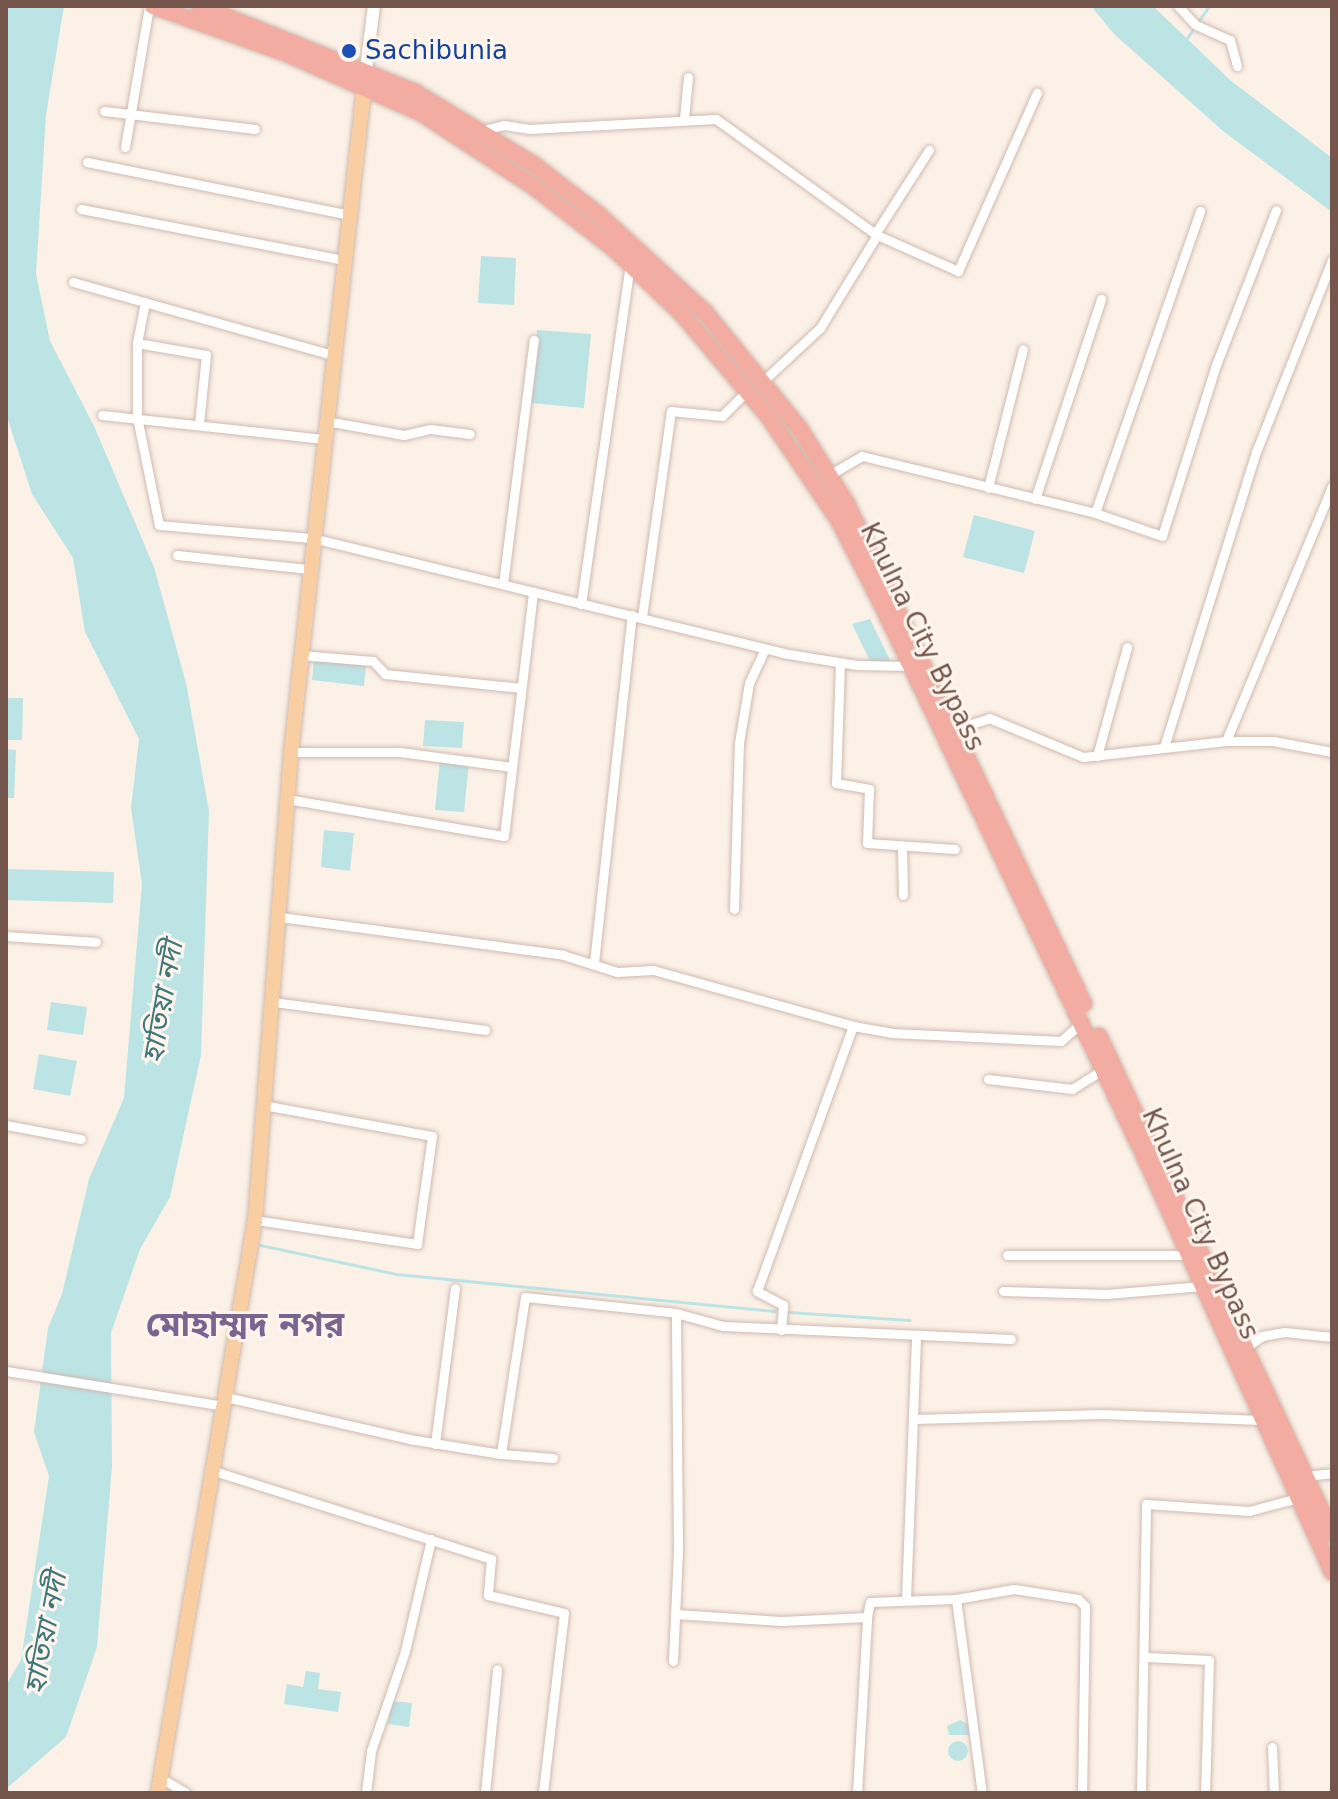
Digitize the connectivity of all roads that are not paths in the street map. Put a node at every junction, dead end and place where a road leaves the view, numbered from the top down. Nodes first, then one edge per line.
1 (151, 6) edge
2 (200, 6) edge
3 (374, 6) edge
4 (1178, 6) edge
5 (1237, 66) dead end
6 (366, 69) junction
7 (688, 77) dead end
8 (364, 88) junction
9 (1037, 93) dead end
10 (104, 111) dead end
11 (129, 114) junction
12 (684, 118) junction
13 (255, 129) dead end
14 (479, 131) junction
15 (125, 147) dead end
16 (929, 150) dead end
17 (87, 162) dead end
18 (81, 209) dead end
19 (1276, 210) dead end
20 (1200, 211) dead end
21 (350, 215) junction
22 (876, 234) junction
23 (344, 260) junction
24 (1332, 260) edge
25 (630, 264) junction
26 (73, 282) dead end
27 (1101, 299) dead end
28 (145, 302) junction
29 (534, 340) dead end
30 (137, 343) junction
31 (1023, 349) dead end
32 (333, 355) junction
33 (762, 382) junction
34 (747, 391) junction
35 (102, 415) dead end
36 (137, 417) junction
37 (326, 421) junction
38 (199, 424) junction
39 (470, 434) dead end
40 (324, 439) junction
41 (829, 475) junction
42 (1332, 486) edge
43 (988, 488) junction
44 (1035, 499) junction
45 (1095, 513) junction
46 (312, 538) junction
47 (177, 555) dead end
48 (309, 569) junction
49 (503, 584) junction
50 (533, 592) junction
51 (581, 604) junction
52 (637, 616) junction
53 (1127, 647) dead end
54 (765, 648) junction
55 (300, 655) junction
56 (840, 663) junction
57 (911, 666) junction
58 (521, 688) junction
59 (956, 729) junction
60 (1226, 741) junction
61 (1164, 747) junction
62 (291, 752) junction
63 (1332, 752) edge
64 (1097, 756) junction
65 (512, 767) junction
66 (287, 799) junction
67 (902, 847) junction
68 (955, 849) dead end
69 (903, 895) dead end
70 (734, 909) dead end
71 (280, 917) junction
72 (6, 936) edge
73 (96, 942) dead end
74 (594, 963) junction
75 (273, 1002) junction
76 (1081, 1023) junction
77 (853, 1026) junction
78 (485, 1030) dead end
79 (1103, 1070) junction
80 (988, 1079) dead end
81 (263, 1105) junction
82 (6, 1125) edge
83 (81, 1139) dead end
84 (255, 1220) junction
85 (1007, 1255) dead end
86 (1190, 1255) junction
87 (1203, 1286) junction
88 (455, 1288) dead end
89 (1003, 1291) dead end
90 (676, 1313) junction
91 (781, 1330) junction
92 (916, 1337) junction
93 (1332, 1337) edge
94 (1011, 1339) dead end
95 (1245, 1348) junction
96 (6, 1371) edge
97 (226, 1402) junction
98 (913, 1419) junction
99 (1261, 1420) junction
100 (435, 1444) junction
101 (501, 1454) junction
102 (553, 1458) dead end
103 (214, 1471) junction
104 (1332, 1473) edge
105 (1305, 1476) junction
106 (1298, 1498) junction
107 (1332, 1533) edge
108 (431, 1539) junction
109 (1332, 1572) edge
110 (906, 1599) junction
111 (956, 1599) junction
112 (675, 1614) junction
113 (867, 1617) junction
114 (1147, 1657) junction
115 (673, 1661) dead end
116 (497, 1670) dead end
117 (1272, 1747) dead end
118 (159, 1785) edge
119 (186, 1793) edge
120 (366, 1793) edge
121 (485, 1793) edge
122 (543, 1793) edge
123 (857, 1793) edge
124 (982, 1793) edge
125 (1082, 1793) edge
126 (1141, 1793) edge
127 (1205, 1793) edge
128 (1274, 1793) edge

1 - 8 highway, Khulna City Bypass
1 - 11 street
2 - 6 highway, Khulna City Bypass
3 - 6 street
4 - 5 street
6 - 8 main road
6 - 14 highway, Khulna City Bypass
7 - 12 street
8 - 21 main road
8 - 25 highway, Khulna City Bypass
9 - 22 street
10 - 11 street
11 - 13 street
11 - 15 street
12 - 14 street
12 - 22 street
14 - 33 highway, Khulna City Bypass
16 - 22 street
17 - 21 street
18 - 23 street
19 - 45 street
20 - 45 street
21 - 23 main road
22 - 33 street
23 - 32 main road
24 - 61 street
25 - 34 highway, Khulna City Bypass
25 - 51 street
26 - 28 street
27 - 44 street
28 - 30 street
28 - 32 street
29 - 49 street
30 - 36 street
30 - 38 street
31 - 43 street
32 - 37 main road
33 - 41 highway, Khulna City Bypass
34 - 52 street
34 - 57 highway, Khulna City Bypass
35 - 36 street
36 - 38 street
36 - 46 street
37 - 39 street
37 - 40 main road
38 - 40 street
40 - 46 main road
41 - 43 street
41 - 59 highway, Khulna City Bypass
42 - 60 street
43 - 44 street
44 - 45 street
46 - 48 main road
46 - 49 street
47 - 48 street
48 - 55 main road
49 - 50 street
50 - 51 street
50 - 58 street
51 - 52 street
52 - 54 street
52 - 74 street
53 - 64 street
54 - 56 street
54 - 70 street
55 - 58 street
55 - 62 main road
56 - 57 street
56 - 67 street
57 - 76 highway, Khulna City Bypass
58 - 65 street
59 - 64 street
59 - 95 highway, Khulna City Bypass
60 - 61 street
60 - 63 street
61 - 64 street
62 - 65 street
62 - 66 main road
65 - 66 street
66 - 71 main road
67 - 68 street
67 - 69 street
71 - 74 street
71 - 75 main road
72 - 73 street
74 - 77 street
75 - 78 street
75 - 81 main road
76 - 77 street
76 - 79 highway, Khulna City Bypass
77 - 91 street
79 - 80 street
79 - 86 highway, Khulna City Bypass
81 - 84 main road
81 - 84 street
82 - 83 street
84 - 97 main road
85 - 86 street
86 - 87 highway, Khulna City Bypass
87 - 89 street
87 - 99 highway, Khulna City Bypass
88 - 100 street
90 - 91 street
90 - 101 street
90 - 112 street
91 - 92 street
92 - 94 street
92 - 98 street
93 - 95 street
95 - 105 highway, Khulna City Bypass
96 - 97 street
97 - 100 street
97 - 103 main road
98 - 99 street
98 - 110 street
99 - 106 highway, Khulna City Bypass
100 - 101 street
101 - 102 street
103 - 108 street
103 - 118 main road
104 - 105 street
105 - 107 highway, Khulna City Bypass
106 - 109 highway, Khulna City Bypass
106 - 114 street
108 - 120 street
108 - 122 street
110 - 111 street
110 - 113 street
111 - 124 street
111 - 125 street
112 - 113 street
112 - 115 street
113 - 123 street
114 - 126 street
114 - 127 street
116 - 121 street
117 - 128 street
118 - 119 street

